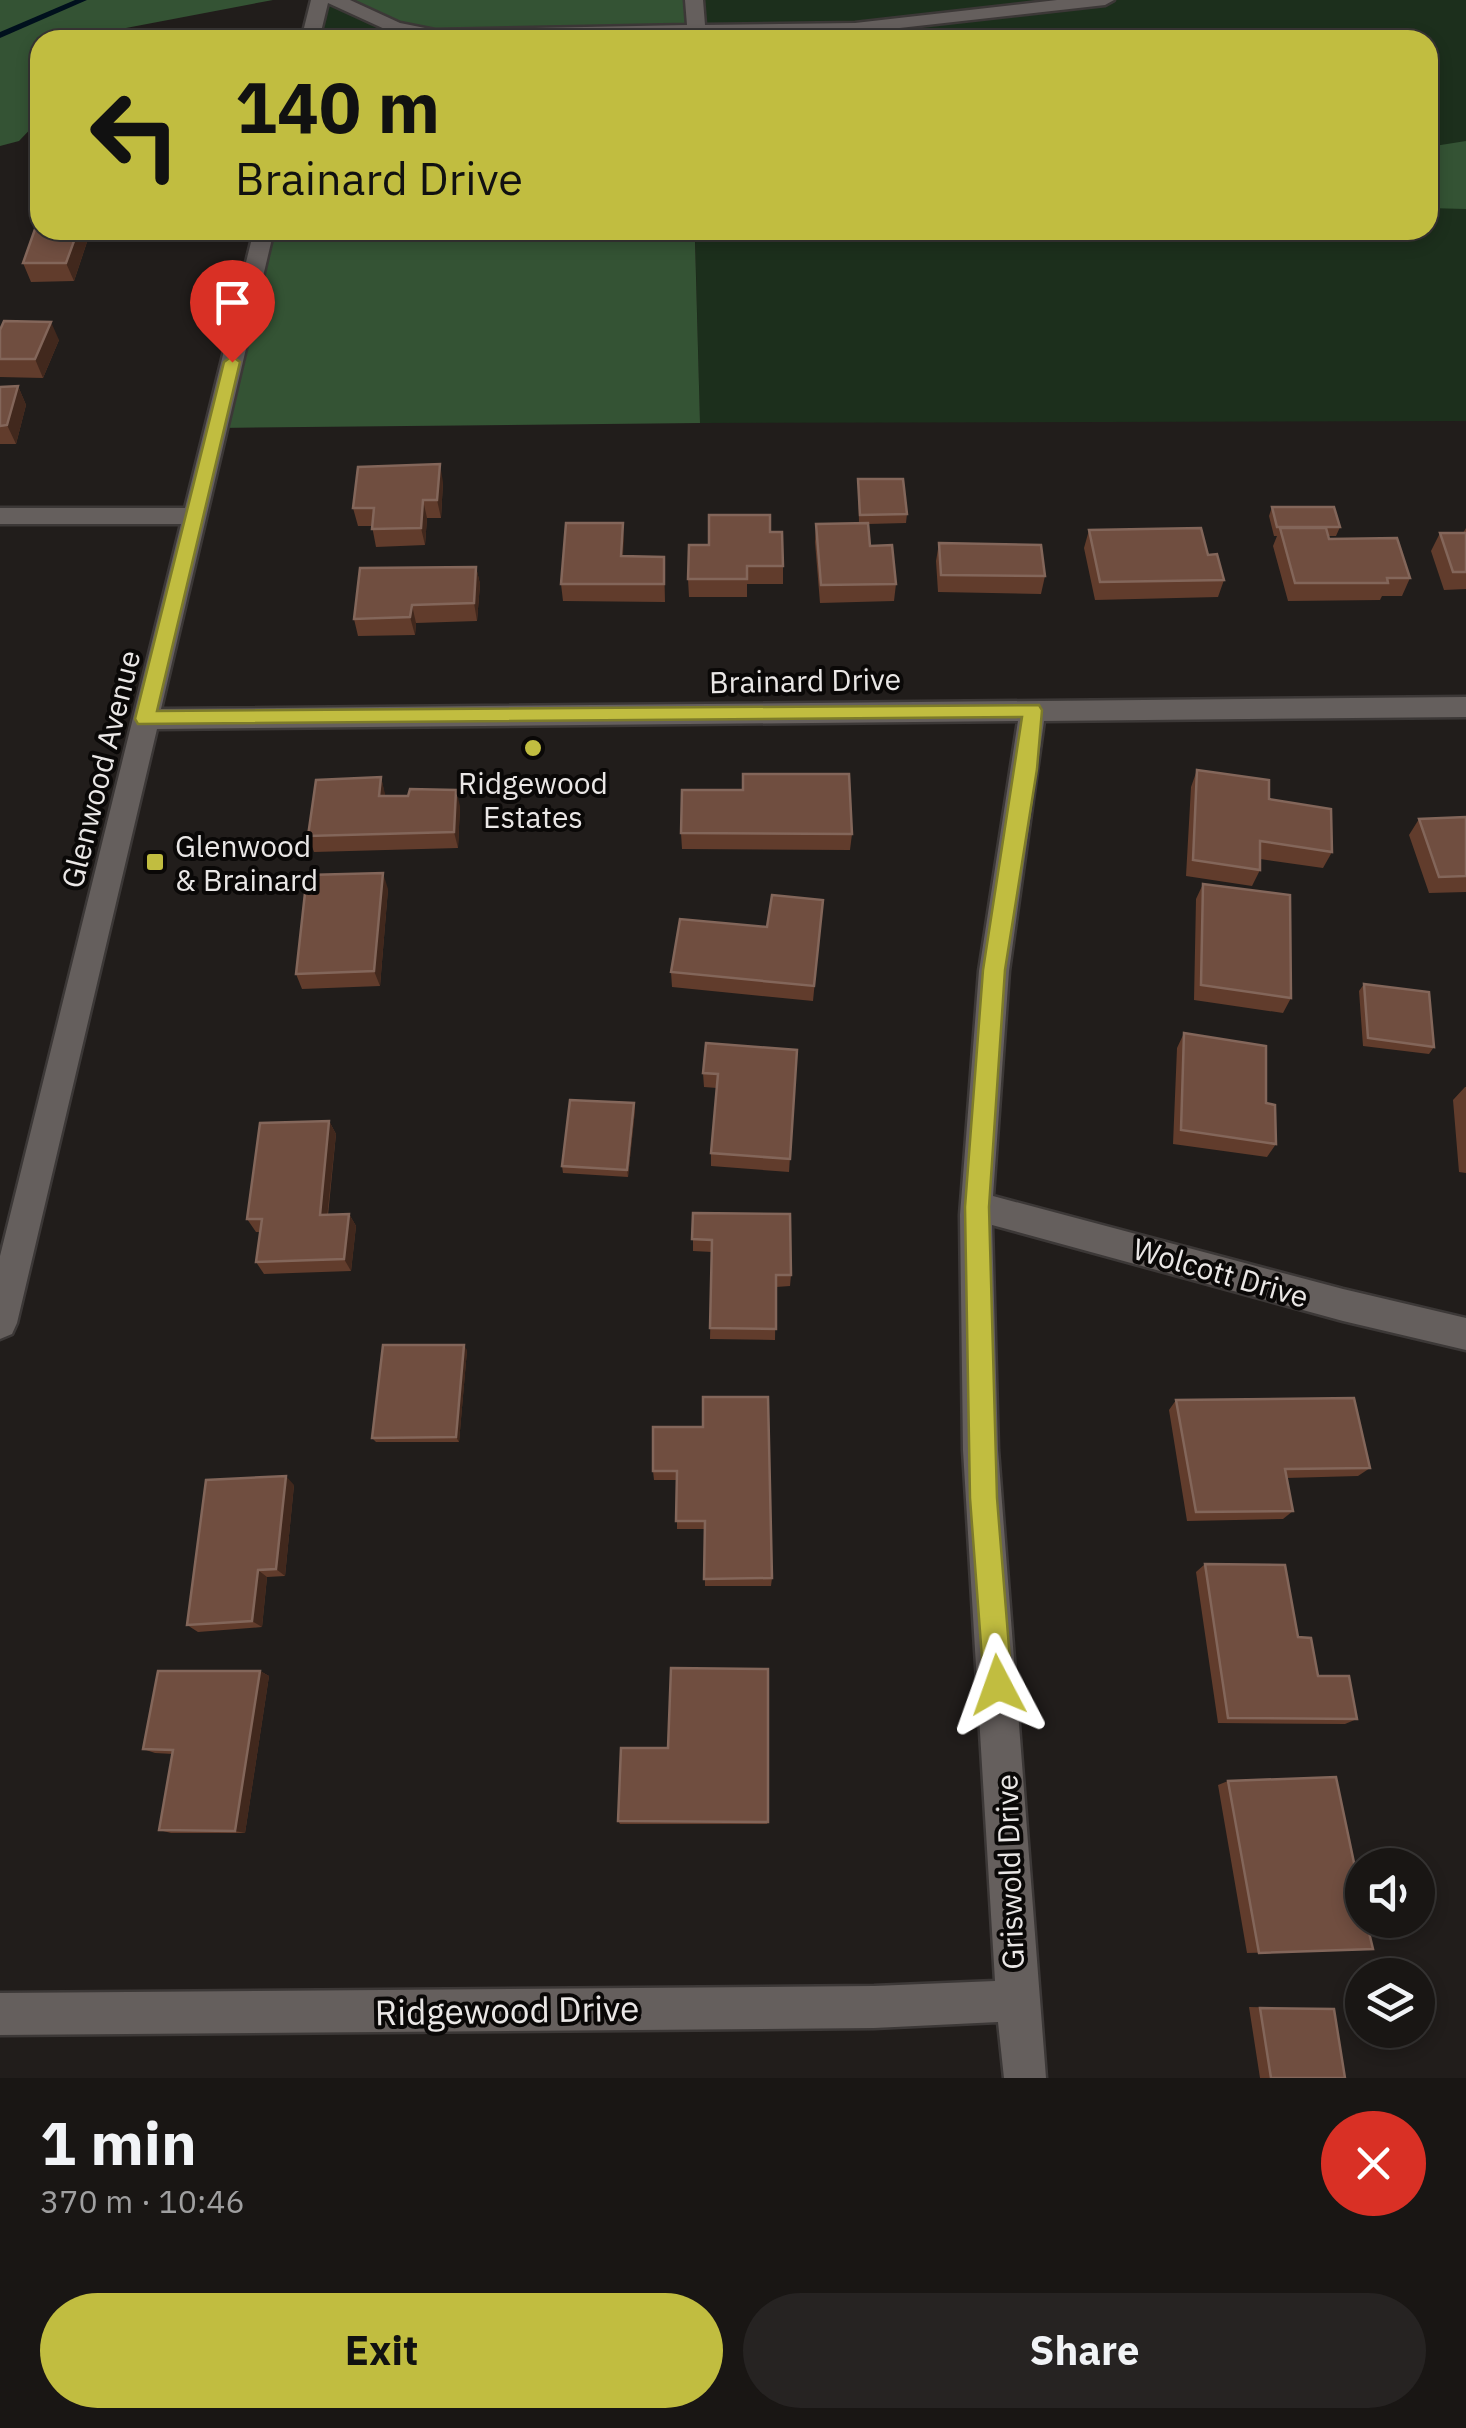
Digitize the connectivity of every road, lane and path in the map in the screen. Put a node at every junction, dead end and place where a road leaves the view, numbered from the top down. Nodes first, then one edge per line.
1 (320, 0) edge
2 (335, 0) edge
3 (694, 0) edge
4 (1105, 0) edge
5 (312, 30) edge
6 (411, 30) edge
7 (696, 30) edge
8 (772, 30) edge
9 (262, 240) edge
10 (0, 516) edge
11 (195, 516) junction
12 (1466, 708) edge
13 (1032, 710) junction
14 (145, 719) junction
15 (977, 1207) junction
16 (0, 1323) edge
17 (1466, 1334) edge
18 (1014, 2001) junction
19 (0, 2014) edge
20 (1025, 2078) edge

1 - 5 street
2 - 6 street
3 - 7 street
4 - 8 street
9 - 11 street, Glenwood Avenue
10 - 11 street
11 - 14 street, Glenwood Avenue
12 - 13 street, Brainard Drive
13 - 14 street, Brainard Drive
13 - 15 street, Griswold Drive
14 - 16 street, Glenwood Avenue
15 - 17 street, Wolcott Drive
15 - 18 street, Griswold Drive
18 - 19 street, Ridgewood Drive
18 - 20 street, Griswold Drive

